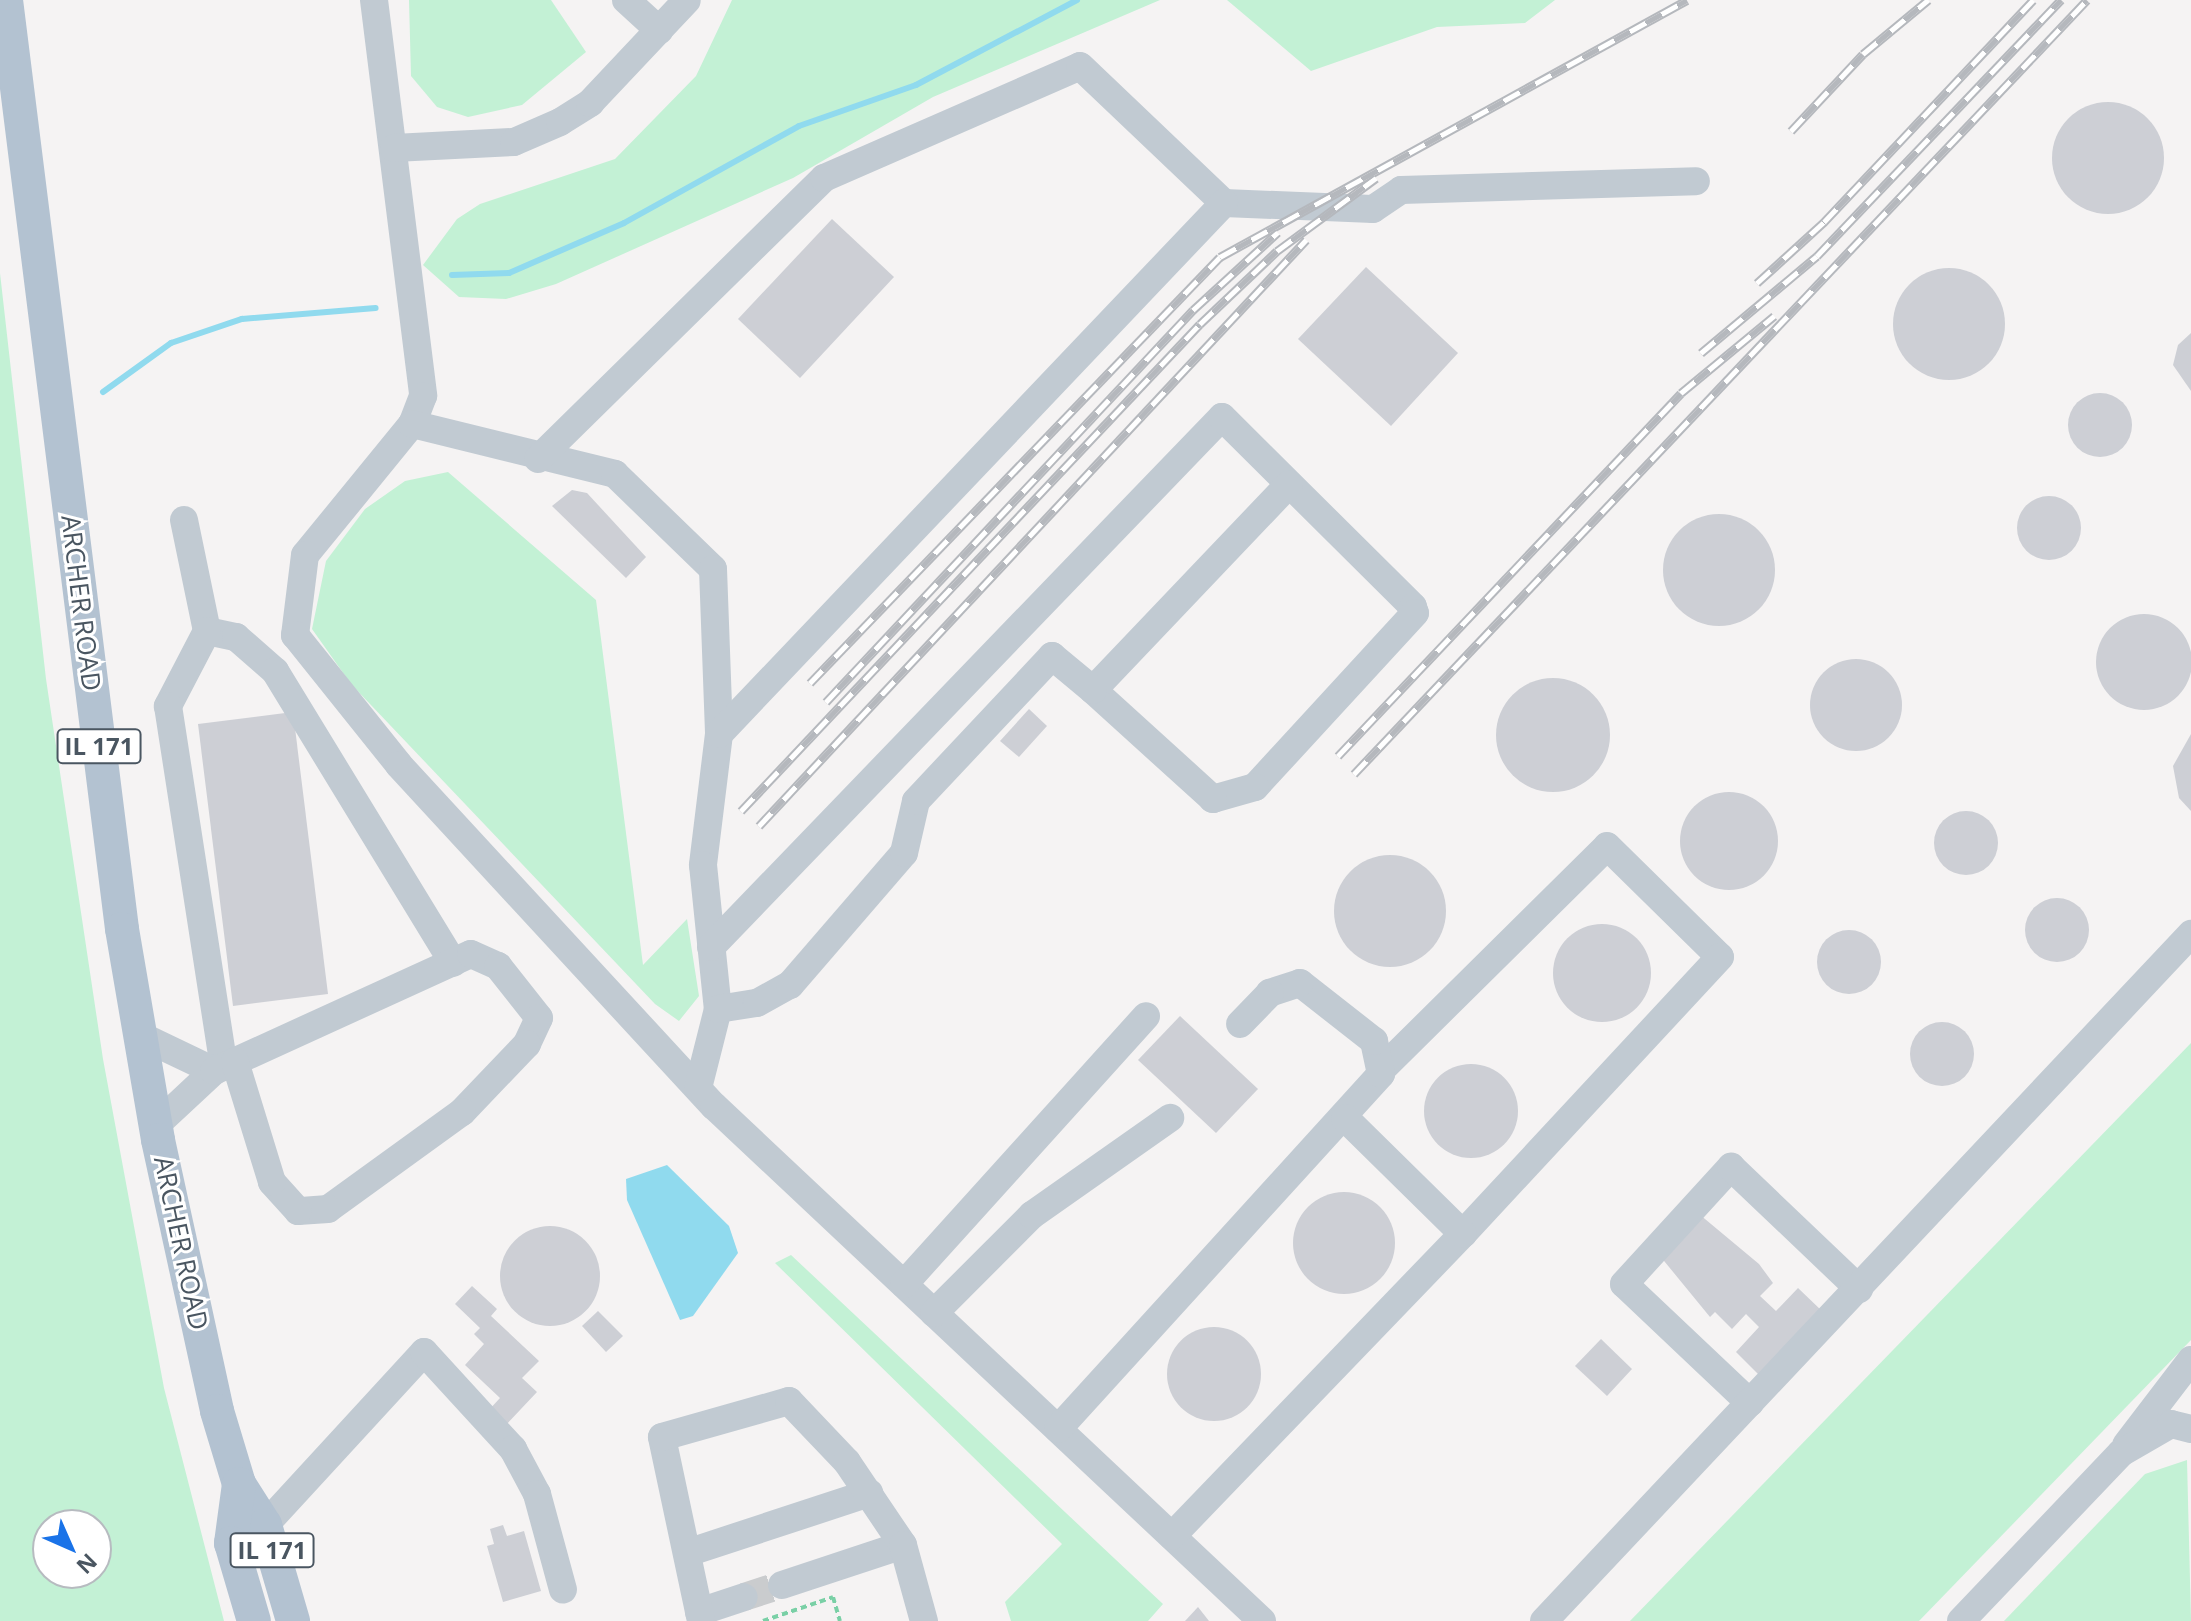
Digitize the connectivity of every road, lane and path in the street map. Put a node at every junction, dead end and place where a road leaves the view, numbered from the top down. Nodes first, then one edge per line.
1 (6, 0) edge
2 (374, 0) edge
3 (626, 0) edge
4 (687, 0) edge
5 (659, 30) junction
6 (394, 148) junction
7 (1696, 181) dead end
8 (1224, 203) junction
9 (412, 424) junction
10 (538, 459) junction
11 (1289, 484) junction
12 (184, 520) dead end
13 (207, 631) junction
14 (1093, 690) junction
15 (719, 734) junction
16 (2191, 934) edge
17 (711, 947) junction
18 (453, 963) junction
19 (718, 1009) junction
20 (1146, 1016) dead end
21 (1240, 1024) dead end
22 (141, 1036) junction
23 (224, 1067) junction
24 (1383, 1068) junction
25 (698, 1088) junction
26 (1170, 1118) dead end
27 (1345, 1118) junction
28 (156, 1125) junction
29 (1463, 1234) junction
30 (904, 1284) junction
31 (1859, 1289) junction
32 (934, 1313) junction
33 (2191, 1360) edge
34 (1750, 1403) junction
35 (1058, 1429) junction
36 (2191, 1429) edge
37 (2121, 1453) junction
38 (239, 1484) junction
39 (869, 1493) junction
40 (265, 1525) junction
41 (1172, 1536) junction
42 (903, 1545) junction
43 (687, 1553) junction
44 (782, 1585) tunnel mouth
45 (563, 1590) dead end
46 (744, 1597) tunnel mouth
47 (700, 1616) edge
48 (254, 1621) edge
49 (293, 1621) edge
50 (763, 1621) edge
51 (840, 1621) edge
52 (924, 1621) edge
53 (1262, 1621) edge
54 (1544, 1621) edge
55 (1961, 1621) edge

1 - 22 main road, ARCHER ROAD / IL 171
2 - 6 street
3 - 5 street
4 - 5 street
5 - 6 street
6 - 9 street
7 - 8 street
8 - 10 street
8 - 15 street
9 - 10 street
9 - 25 street
10 - 15 street
11 - 14 street
11 - 14 street
11 - 17 street
12 - 13 street
13 - 18 street
13 - 23 street
14 - 19 street
15 - 17 street
16 - 31 street
17 - 19 street
18 - 23 street
18 - 23 street
19 - 25 street
20 - 30 street
21 - 24 street
22 - 23 street
22 - 28 main road, ARCHER ROAD / IL 171
23 - 28 street
24 - 27 street
24 - 29 street
25 - 30 street
26 - 32 street
27 - 29 street
27 - 35 street
28 - 38 main road, ARCHER ROAD / IL 171
29 - 41 street
30 - 32 street
31 - 34 street
31 - 34 street
32 - 35 street
33 - 37 street
34 - 54 street
35 - 41 street
36 - 37 street
37 - 55 street
38 - 40 main road, ARCHER ROAD / IL 171
38 - 48 main road, ARCHER ROAD / IL 171
39 - 42 street
39 - 43 street
39 - 43 street
40 - 45 street
40 - 49 main road, ARCHER ROAD / IL 171
41 - 53 street
42 - 44 street
42 - 52 street
43 - 47 street
46 - 47 street
50 - 51 path

